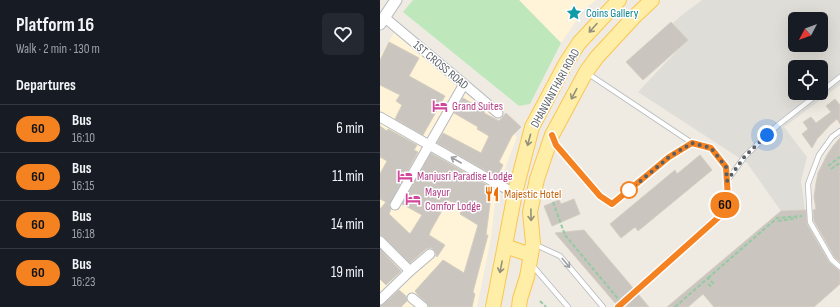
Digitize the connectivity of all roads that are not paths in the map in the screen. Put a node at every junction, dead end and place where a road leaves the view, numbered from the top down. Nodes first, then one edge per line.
1 (396, 0) edge
2 (619, 0) edge
3 (652, 0) edge
4 (382, 20) edge
5 (586, 72) junction
6 (840, 77) edge
7 (464, 84) junction
8 (828, 86) edge
9 (810, 100) edge
10 (498, 113) dead end
11 (380, 117) edge
12 (840, 131) edge
13 (552, 135) junction
14 (692, 143) junction
15 (429, 145) junction
16 (727, 181) junction
17 (515, 193) junction
18 (395, 205) dead end
19 (380, 241) edge
20 (505, 246) junction
21 (531, 253) junction
22 (430, 254) dead end
23 (840, 268) edge
24 (410, 271) junction
25 (412, 298) dead end
26 (380, 300) edge
27 (423, 307) edge
28 (493, 307) edge
29 (519, 307) edge
30 (568, 307) edge
31 (603, 307) edge
32 (618, 307) edge

1 - 4 street
2 -> 17 main road, DHANVANTHARI ROAD
3 - 5 main road, DHANVANTHARI ROAD
4 - 7 street, 1ST CROSS ROAD
5 -> 13 main road, DHANVANTHARI ROAD
5 - 14 lane
6 - 8 lane
7 - 10 street, 1ST CROSS ROAD
7 - 15 street
9 - 16 lane
11 - 15 street
12 - 23 lane
13 - 14 lane
13 -> 21 main road, DHANVANTHARI ROAD
14 - 16 lane
17 -> 15 street
15 - 18 street
16 - 32 lane
17 - 20 main road, DHANVANTHARI ROAD
19 - 24 street
20 - 21 main road
20 -> 28 main road, DHANVANTHARI ROAD
21 - 29 main road, DHANVANTHARI ROAD
21 - 30 lane
21 -> 31 lane
22 - 24 street
24 - 26 street
25 - 27 street

